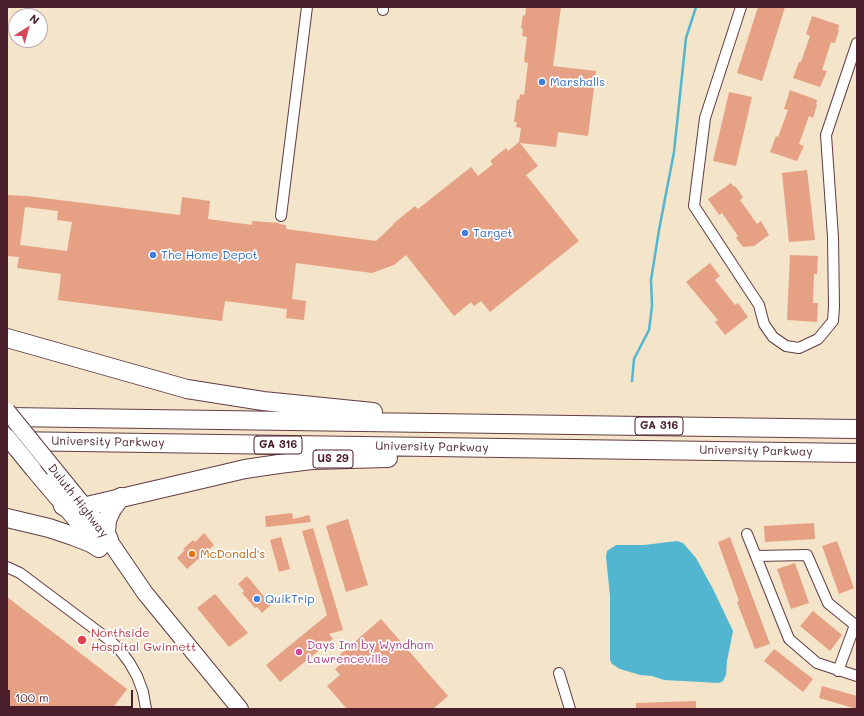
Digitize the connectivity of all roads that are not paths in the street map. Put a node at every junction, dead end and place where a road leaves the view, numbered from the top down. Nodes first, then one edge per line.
1 (307, 7) edge
2 (741, 7) edge
3 (857, 43) edge
4 (281, 216) dead end
5 (7, 338) edge
6 (7, 411) edge
7 (7, 417) edge
8 (461, 423) junction
9 (857, 429) edge
10 (7, 437) edge
11 (7, 441) edge
12 (549, 449) junction
13 (857, 453) edge
14 (121, 497) junction
15 (72, 505) junction
16 (7, 518) edge
17 (49, 528) junction
18 (747, 534) dead end
19 (104, 544) junction
20 (756, 556) junction
21 (7, 567) edge
22 (856, 624) edge
23 (838, 671) junction
24 (559, 673) dead end
25 (857, 676) edge
26 (146, 709) edge
27 (240, 709) edge
28 (570, 709) edge

1 - 4 street
2 - 3 street
5 - 8 highway
6 - 15 main road, Duluth Highway, bridge
7 - 8 highway, University Parkway / GA 316
8 - 9 highway, University Parkway / GA 316
10 - 15 main road, Duluth Highway, bridge
11 - 12 highway, University Parkway / GA 316
12 - 13 highway, University Parkway / GA 316
12 - 14 highway, US 29
14 - 15 highway, US 29
14 - 19 highway
15 - 17 highway
15 - 19 main road, Duluth Highway
16 - 17 highway
17 - 19 highway
18 - 20 street
19 - 27 main road, Duluth Highway
20 - 22 street
20 - 23 street
21 - 26 street
22 - 23 street
23 - 25 street
24 - 28 street

